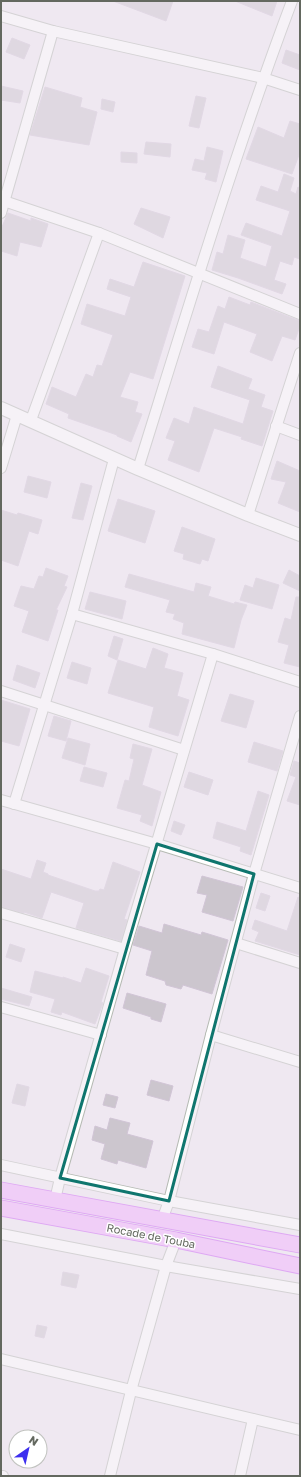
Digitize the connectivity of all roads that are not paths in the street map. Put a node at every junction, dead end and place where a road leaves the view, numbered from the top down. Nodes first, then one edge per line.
1 (292, 1) edge
2 (1, 16) edge
3 (53, 30) junction
4 (263, 78) junction
5 (300, 90) edge
6 (3, 200) edge
7 (1, 214) edge
8 (99, 233) junction
9 (199, 273) junction
10 (300, 314) edge
11 (300, 353) edge
12 (1, 408) edge
13 (17, 415) junction
14 (30, 420) junction
15 (276, 426) junction
16 (300, 435) edge
17 (114, 459) junction
18 (1, 468) edge
19 (138, 469) junction
20 (248, 515) junction
21 (300, 535) edge
22 (72, 614) junction
23 (213, 654) junction
24 (300, 682) edge
25 (1, 691) edge
26 (44, 705) junction
27 (300, 716) edge
28 (184, 750) junction
29 (1, 800) edge
30 (14, 804) junction
31 (158, 844) junction
32 (254, 874) junction
33 (300, 888) edge
34 (1, 913) edge
35 (236, 943) junction
36 (125, 949) junction
37 (300, 963) edge
38 (1, 1007) edge
39 (101, 1035) junction
40 (211, 1035) junction
41 (300, 1062) edge
42 (1, 1165) edge
43 (60, 1178) junction
44 (1, 1190) edge
45 (55, 1200) junction
46 (169, 1201) junction
47 (1, 1208) edge
48 (162, 1220) junction
49 (300, 1225) edge
50 (1, 1234) edge
51 (176, 1240) junction
52 (300, 1245) edge
53 (166, 1266) junction
54 (300, 1266) edge
55 (300, 1289) edge
56 (1, 1359) edge
57 (131, 1391) junction
58 (253, 1419) junction
59 (300, 1430) edge
60 (110, 1476) edge
61 (240, 1476) edge

1 - 4 street
2 - 3 street
3 - 4 street
3 - 6 street
4 - 5 street
4 - 9 street
6 - 7 street
6 - 8 street
8 - 9 street
8 - 14 street
9 - 10 street
9 - 19 street
11 - 15 street
12 - 13 street
13 - 14 street
13 - 18 street
14 - 17 street
15 - 16 street
15 - 20 street
17 - 19 street
17 - 22 street
19 - 20 street
20 - 21 street
22 - 23 street
22 - 26 street
23 - 24 street
23 - 28 street
25 - 26 street
26 - 28 street
26 - 30 street
27 - 32 street
28 - 31 street
29 - 30 street
30 - 31 street
31 - 32 street
31 - 36 street
32 - 33 street
32 - 35 street
34 - 36 street
35 - 37 street
35 - 40 street
36 - 39 street
38 - 39 street
39 - 43 street
40 - 41 street
40 - 46 street
42 - 43 street
43 - 45 street
43 - 46 street
44 - 45 main road, Rocade de Touba
45 - 48 main road, Rocade de Touba
46 - 48 street
46 - 49 street
47 - 51 main road, Rocade de Touba
48 - 52 main road, Rocade de Touba
50 - 53 street
51 - 53 street
51 - 54 main road, Rocade de Touba
53 - 55 street
53 - 57 street
56 - 57 street
57 - 58 street
57 - 60 street
58 - 59 street
58 - 61 street

